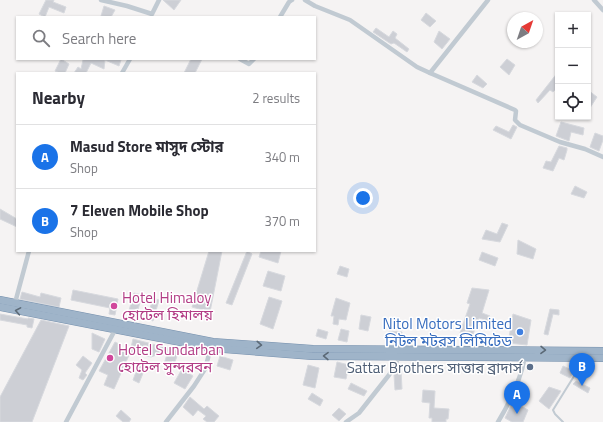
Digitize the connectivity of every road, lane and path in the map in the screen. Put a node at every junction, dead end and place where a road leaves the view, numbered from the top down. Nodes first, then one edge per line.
1 (101, 0) edge
2 (159, 0) edge
3 (292, 0) edge
4 (305, 0) edge
5 (488, 0) edge
6 (594, 0) edge
7 (603, 10) edge
8 (152, 16) edge
9 (281, 16) edge
10 (129, 60) edge
11 (242, 60) edge
12 (253, 60) edge
13 (123, 72) edge
14 (430, 73) junction
15 (603, 157) edge
16 (29, 252) edge
17 (0, 300) edge
18 (16, 303) junction
19 (0, 307) edge
20 (53, 314) junction
21 (115, 330) junction
22 (164, 336) junction
23 (212, 345) junction
24 (603, 351) edge
25 (313, 352) junction
26 (453, 353) junction
27 (525, 353) junction
28 (398, 357) junction
29 (586, 358) junction
30 (603, 358) edge
31 (66, 422) edge
32 (166, 422) edge
33 (346, 422) edge
34 (498, 422) edge
35 (564, 422) edge

1 - 8 street
2 - 8 street
3 - 9 street
4 - 14 street
5 - 14 street
6 - 7 street
10 - 13 street
11 - 12 street
14 - 15 street
16 - 18 street
17 - 18 highway
18 - 20 highway
20 -> 19 highway
20 - 21 highway
20 - 22 highway
21 - 22 highway
21 - 31 street
22 - 23 highway
23 - 25 highway
23 - 32 street
27 -> 24 highway
25 - 26 highway
28 -> 25 highway
26 - 27 highway
26 - 28 highway
27 - 29 highway
27 - 34 street
28 - 33 street
29 - 30 highway
29 - 35 lane

